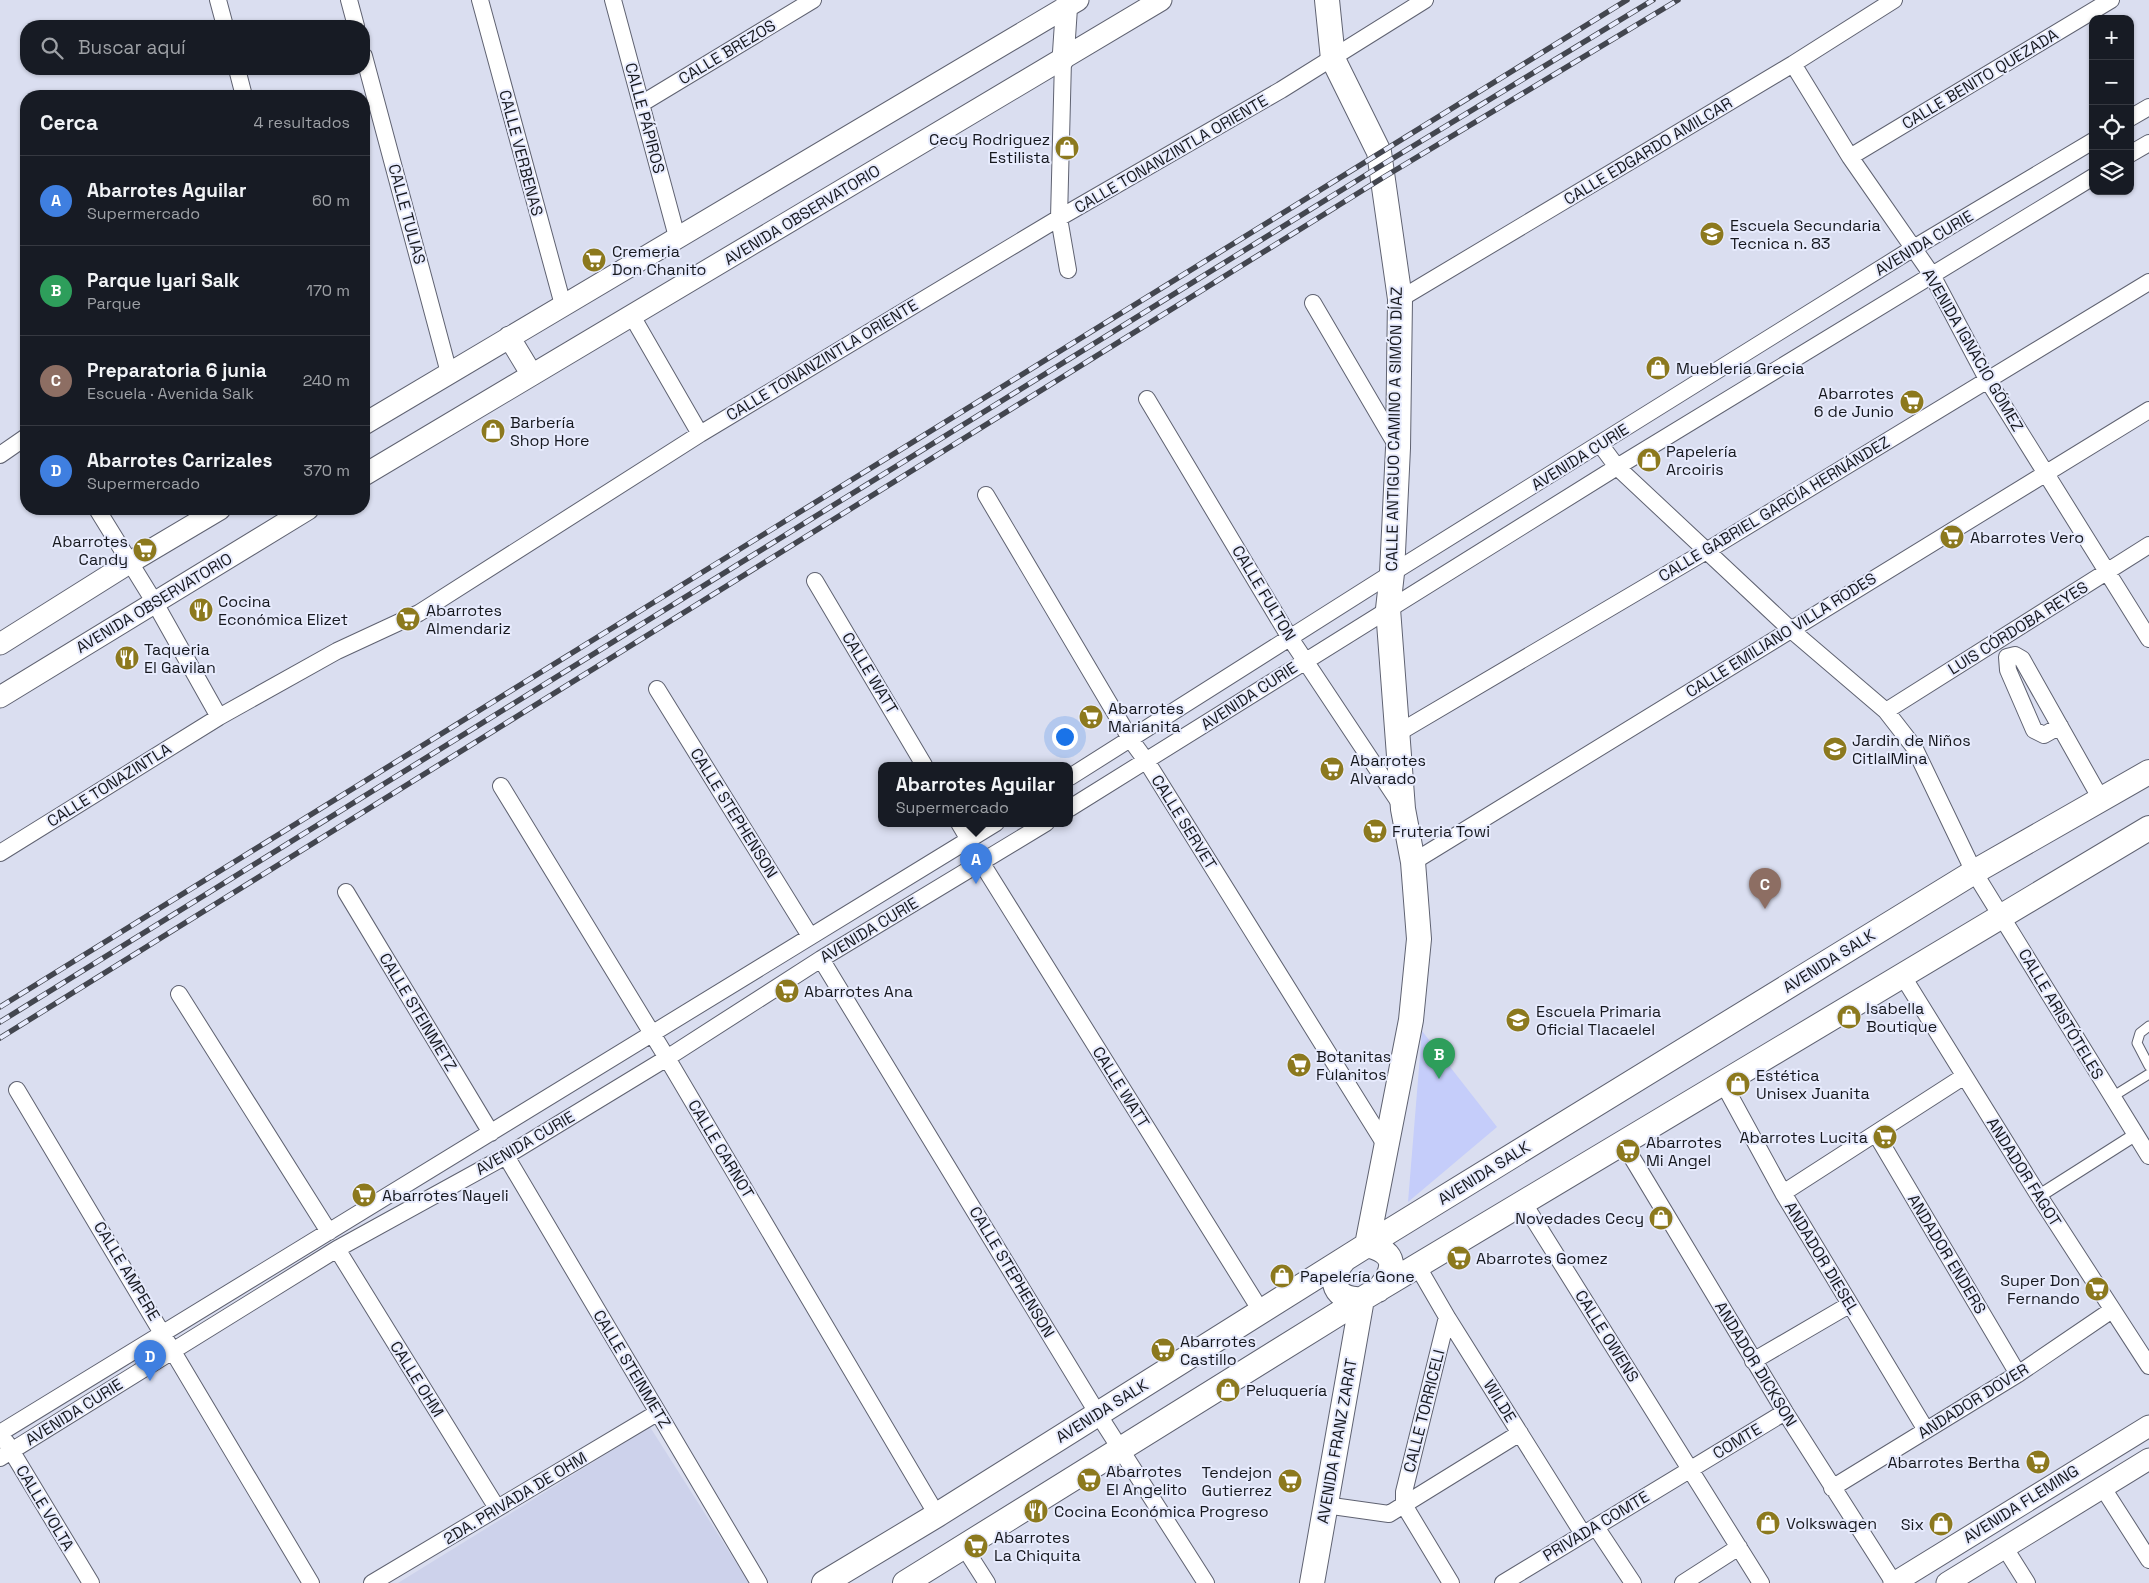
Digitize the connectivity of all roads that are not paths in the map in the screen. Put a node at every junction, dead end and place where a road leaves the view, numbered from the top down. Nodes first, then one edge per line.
1 (218, 0) edge
2 (349, 0) edge
3 (480, 0) edge
4 (613, 0) edge
5 (813, 0) edge
6 (1161, 0) edge
7 (1327, 0) edge
8 (1424, 0) edge
9 (1894, 0) edge
10 (2111, 0) edge
11 (1071, 2) edge
12 (223, 20) edge
13 (354, 20) edge
14 (1332, 59) junction
15 (1063, 60) junction
16 (1793, 64) junction
17 (239, 75) edge
18 (369, 75) edge
19 (242, 90) edge
20 (641, 104) junction
21 (2149, 107) edge
22 (2134, 116) edge
23 (2089, 142) edge
24 (2149, 143) edge
25 (2134, 152) edge
26 (1850, 157) junction
27 (2089, 179) edge
28 (1059, 218) junction
29 (677, 237) junction
30 (1912, 249) junction
31 (1068, 270) dead end
32 (1932, 275) junction
33 (2149, 282) edge
34 (1400, 299) junction
35 (1313, 303) dead end
36 (563, 306) junction
37 (632, 316) junction
38 (509, 337) junction
39 (450, 373) junction
40 (532, 375) junction
41 (1987, 379) junction
42 (1147, 399) dead end
43 (2149, 410) edge
44 (370, 420) edge
45 (700, 434) junction
46 (20, 441) edge
47 (1600, 444) junction
48 (1398, 448) junction
49 (0, 454) edge
50 (1617, 467) junction
51 (370, 472) edge
52 (2046, 473) junction
53 (986, 496) dead end
54 (101, 515) edge
55 (210, 515) edge
56 (298, 515) edge
57 (2149, 545) edge
58 (1708, 550) junction
59 (129, 563) junction
60 (2107, 572) junction
61 (1392, 573) junction
62 (815, 581) dead end
63 (155, 603) junction
64 (1388, 609) junction
65 (1790, 629) junction
66 (1290, 638) junction
67 (2149, 639) edge
68 (0, 644) edge
69 (1304, 661) junction
70 (657, 689) dead end
71 (0, 697) edge
72 (1886, 711) junction
73 (219, 717) junction
74 (2060, 726) dead end
75 (1398, 733) junction
76 (1131, 740) junction
77 (922, 762) edge
78 (1147, 762) junction
79 (2149, 772) edge
80 (1073, 776) edge
81 (501, 786) dead end
82 (2102, 801) junction
83 (1073, 806) edge
84 (1404, 809) junction
85 (961, 827) edge
86 (990, 827) edge
87 (1039, 827) edge
88 (2149, 828) edge
89 (969, 840) junction
90 (0, 853) edge
91 (981, 862) junction
92 (1413, 862) junction
93 (1974, 872) junction
94 (346, 892) dead end
95 (2001, 916) junction
96 (810, 936) junction
97 (821, 959) junction
98 (1902, 975) junction
99 (179, 994) dead end
100 (2149, 1026) edge
101 (651, 1034) junction
102 (667, 1058) junction
103 (2149, 1066) edge
104 (2149, 1074) edge
105 (1963, 1076) junction
106 (1723, 1083) junction
107 (17, 1090) dead end
108 (2112, 1096) junction
109 (491, 1132) junction
110 (1876, 1134) junction
111 (2135, 1135) junction
112 (1622, 1142) junction
113 (1386, 1146) junction
114 (506, 1156) junction
115 (2149, 1156) edge
116 (1783, 1193) junction
117 (2039, 1196) junction
118 (1523, 1202) junction
119 (329, 1232) junction
120 (1367, 1245) junction
121 (338, 1249) junction
122 (1344, 1260) junction
123 (1418, 1266) junction
124 (1370, 1294) junction
125 (1849, 1305) junction
126 (2112, 1310) junction
127 (1261, 1311) junction
128 (1447, 1317) junction
129 (164, 1333) junction
130 (174, 1350) junction
131 (1753, 1361) junction
132 (2149, 1366) edge
133 (2018, 1374) junction
134 (1785, 1412) junction
135 (658, 1413) junction
136 (1098, 1414) junction
137 (2149, 1426) edge
138 (1926, 1430) junction
139 (0, 1433) edge
140 (1520, 1433) junction
141 (1121, 1450) junction
142 (6, 1455) edge
143 (2149, 1460) edge
144 (1690, 1470) junction
145 (1832, 1488) junction
146 (2103, 1488) junction
147 (1325, 1505) junction
148 (1404, 1505) junction
149 (497, 1508) junction
150 (937, 1515) junction
151 (1589, 1530) junction
152 (964, 1547) junction
153 (1740, 1547) junction
154 (2005, 1548) junction
155 (2149, 1560) edge
156 (91, 1583) edge
157 (311, 1583) edge
158 (372, 1583) edge
159 (759, 1583) edge
160 (824, 1583) edge
161 (905, 1583) edge
162 (987, 1583) edge
163 (1206, 1583) edge
164 (1312, 1583) edge
165 (1451, 1583) edge
166 (1503, 1583) edge
167 (1633, 1583) edge
168 (1683, 1583) edge
169 (1761, 1583) edge
170 (1894, 1583) edge
171 (1947, 1583) edge
172 (2027, 1583) edge

1 - 12 street
2 - 13 street
3 - 36 street, CALLE VERBENAS
4 - 20 street, CALLE PÁPIROS
5 - 20 street, CALLE BREZOS
6 - 15 street, AVENIDA OBSERVATORIO
7 - 14 main road, CALLE ANTIGUO CAMINO A SIMÓN DÍAZ
8 - 14 street, CALLE TONANZINTLA ORIENTE
9 - 16 street, CALLE EDGARDO AMILCAR
10 - 26 street, CALLE BENITO QUEZADA
11 - 15 street
11 - 29 street
14 - 28 street, CALLE TONANZINTLA ORIENTE
14 - 34 main road, CALLE ANTIGUO CAMINO A SIMÓN DÍAZ
15 - 28 street
15 - 37 street, AVENIDA OBSERVATORIO
16 - 26 street, AVENIDA IGNACIO GÓMEZ
16 - 34 street, CALLE EDGARDO AMILCAR
17 - 19 street
18 - 39 street, CALLE TULIAS
20 - 29 street, CALLE PÁPIROS
21 - 22 street
23 - 30 street, AVENIDA CURIE
24 - 25 street
26 - 30 street, AVENIDA IGNACIO GÓMEZ
27 - 32 street, AVENIDA CURIE
28 - 31 street
28 - 45 street, CALLE TONANZINTLA ORIENTE
29 - 36 street
30 - 32 street, AVENIDA IGNACIO GÓMEZ
30 - 47 street, AVENIDA CURIE
32 - 41 street, AVENIDA IGNACIO GÓMEZ
32 - 50 street, AVENIDA CURIE
33 - 41 street, CALLE GABRIEL GARCÍA HERNÁNDEZ
34 - 48 main road, CALLE ANTIGUO CAMINO A SIMÓN DÍAZ
35 - 48 street
36 - 38 street
37 - 40 street, AVENIDA OBSERVATORIO
37 - 45 street
38 - 39 street
38 - 40 street
39 - 44 street
40 - 51 street, AVENIDA OBSERVATORIO
41 - 52 street, AVENIDA IGNACIO GÓMEZ
41 - 58 street, CALLE GABRIEL GARCÍA HERNÁNDEZ
42 - 66 street, CALLE FULTON
43 - 52 street, CALLE EMILIANO VILLA RODES
45 - 73 street, CALLE TONANZINTLA ORIENTE
46 - 49 street
47 - 50 street, CALLE ARISTÓTELES
47 - 61 street, AVENIDA CURIE
48 - 61 main road, CALLE ANTIGUO CAMINO A SIMÓN DÍAZ
50 - 58 street, CALLE ARISTÓTELES
50 - 64 street, AVENIDA CURIE
52 - 60 street, AVENIDA IGNACIO GÓMEZ
52 - 65 street, CALLE EMILIANO VILLA RODES
53 - 76 street, CALLE SERVET
54 - 59 street
55 - 59 street
56 - 63 street, AVENIDA OBSERVATORIO
57 - 60 street, LUIS CÓRDOBA REYES
58 - 65 street, CALLE ARISTÓTELES
58 - 75 street, CALLE GABRIEL GARCÍA HERNÁNDEZ
59 - 63 street
59 - 68 street
60 - 67 street, AVENIDA IGNACIO GÓMEZ
60 - 72 street, LUIS CÓRDOBA REYES
61 - 64 main road, CALLE ANTIGUO CAMINO A SIMÓN DÍAZ
61 - 66 street, AVENIDA CURIE
62 - 77 street, CALLE WATT
63 - 71 street, AVENIDA OBSERVATORIO
63 - 73 street
64 - 69 street, AVENIDA CURIE
64 - 75 main road, CALLE ANTIGUO CAMINO A SIMÓN DÍAZ
65 - 72 street, CALLE ARISTÓTELES
65 - 92 street, CALLE EMILIANO VILLA RODES
66 - 69 street, CALLE FULTON
66 - 76 street, AVENIDA CURIE
69 - 78 street, AVENIDA CURIE
69 - 84 street, CALLE FULTON
70 - 96 street, CALLE STEPHENSON
72 - 93 street, CALLE ARISTÓTELES
73 - 90 street, CALLE TONAZINTLA
74 - 82 street
75 - 84 main road, CALLE ANTIGUO CAMINO A SIMÓN DÍAZ
76 - 78 street, CALLE SERVET
76 - 80 street, AVENIDA CURIE
78 - 83 street, AVENIDA CURIE
78 - 113 street, CALLE SERVET
79 - 82 main road, AVENIDA SALK
81 - 101 street, CALLE CARNOT
82 - 93 main road, AVENIDA SALK
84 - 92 main road
85 - 89 street
86 - 89 street, AVENIDA CURIE
87 - 91 street, AVENIDA CURIE
88 - 95 main road
89 - 96 street, AVENIDA CURIE
91 - 97 street, AVENIDA CURIE
91 - 127 street, CALLE WATT
92 - 113 main road
93 - 95 street, CALLE ARISTÓTELES
93 - 120 main road, AVENIDA SALK
94 - 109 street, CALLE STEINMETZ
95 - 98 main road
95 - 108 street, CALLE ARISTÓTELES
96 - 101 street, AVENIDA CURIE
97 - 102 street, AVENIDA CURIE
97 - 136 street, CALLE STEPHENSON
98 - 105 street, ANDADOR FAGOT
98 - 106 main road
99 - 119 street
100 - 103 lane
101 - 102 street, CALLE CARNOT
101 - 109 street, AVENIDA CURIE
102 - 114 street, AVENIDA CURIE
102 - 150 street, CALLE CARNOT
104 - 108 lane
105 - 110 street
105 - 117 street, ANDADOR FAGOT
106 - 112 main road
106 - 116 street, ANDADOR DIESEL
107 - 129 street, CALLE AMPERE
108 - 111 street, CALLE ARISTÓTELES
109 - 119 street, AVENIDA CURIE
110 - 116 street
110 - 133 street, ANDADOR ENDERS
111 - 115 street, CALLE ARISTÓTELES
111 - 117 street
112 - 118 main road
112 - 131 street, ANDADOR DICKSON
113 - 120 main road
114 - 121 street, AVENIDA CURIE
114 - 135 street, CALLE STEINMETZ
116 - 125 street, ANDADOR DIESEL
117 - 126 street, ANDADOR FAGOT
118 - 123 main road
118 - 144 street, CALLE OWENS
119 - 129 street, AVENIDA CURIE
120 - 122 main road, AVENIDA SALK
120 - 124 main road
121 - 130 street, AVENIDA CURIE
121 - 149 street, CALLE OHM
122 - 124 main road
122 - 127 main road, AVENIDA SALK
123 - 124 main road
123 - 128 street, WILDE
124 - 141 main road
124 - 147 main road, AVENIDA FRANZ ZARAT
125 - 131 street
125 - 138 street, ANDADOR DIESEL
126 - 132 street, ANDADOR FAGOT
126 - 133 street, ANDADOR DOVER
127 - 136 main road, AVENIDA SALK
128 - 140 street, WILDE
128 - 148 street, CALLE TORRICELI
129 - 130 street, CALLE AMPERE
129 - 139 street, AVENIDA CURIE
130 - 142 street, AVENIDA CURIE
130 - 157 street, CALLE AMPERE
131 - 134 street, ANDADOR DICKSON
133 - 138 street, ANDADOR DOVER
134 - 144 street, COMTE
134 - 145 street, ANDADOR DICKSON
135 - 149 street, 2DA. PRIVADA DE OHM
135 - 159 street, CALLE STEINMETZ
136 - 141 street, CALLE STEPHENSON
136 - 150 main road, AVENIDA SALK
137 - 170 street, AVENIDA FLEMING
138 - 145 street, ANDADOR DOVER
139 - 142 street, CALLE VOLTA
140 - 148 street, CALLE TORRICELI
140 - 151 street, WILDE
141 - 152 main road
141 - 163 street, CALLE STEPHENSON
142 - 156 street, CALLE VOLTA
143 - 146 street, AVENIDA FLEMING
144 - 151 street, PRIVADA COMTE
144 - 153 street, CALLE OWENS
145 - 170 street, ANDADOR DICKSON
146 - 154 street, AVENIDA FLEMING
146 - 155 street
147 - 148 street, CALLE TORRICELI
147 - 164 main road, AVENIDA FRANZ ZARAT
148 - 165 street
149 - 158 street, 2DA. PRIVADA DE OHM
150 - 160 main road, AVENIDA SALK
151 - 166 street, PRIVADA COMTE
151 - 167 street, WILDE
152 - 161 main road
152 - 162 street
153 - 168 street
153 - 169 street, CALLE OWENS
154 - 171 street, AVENIDA FLEMING
154 - 172 street

